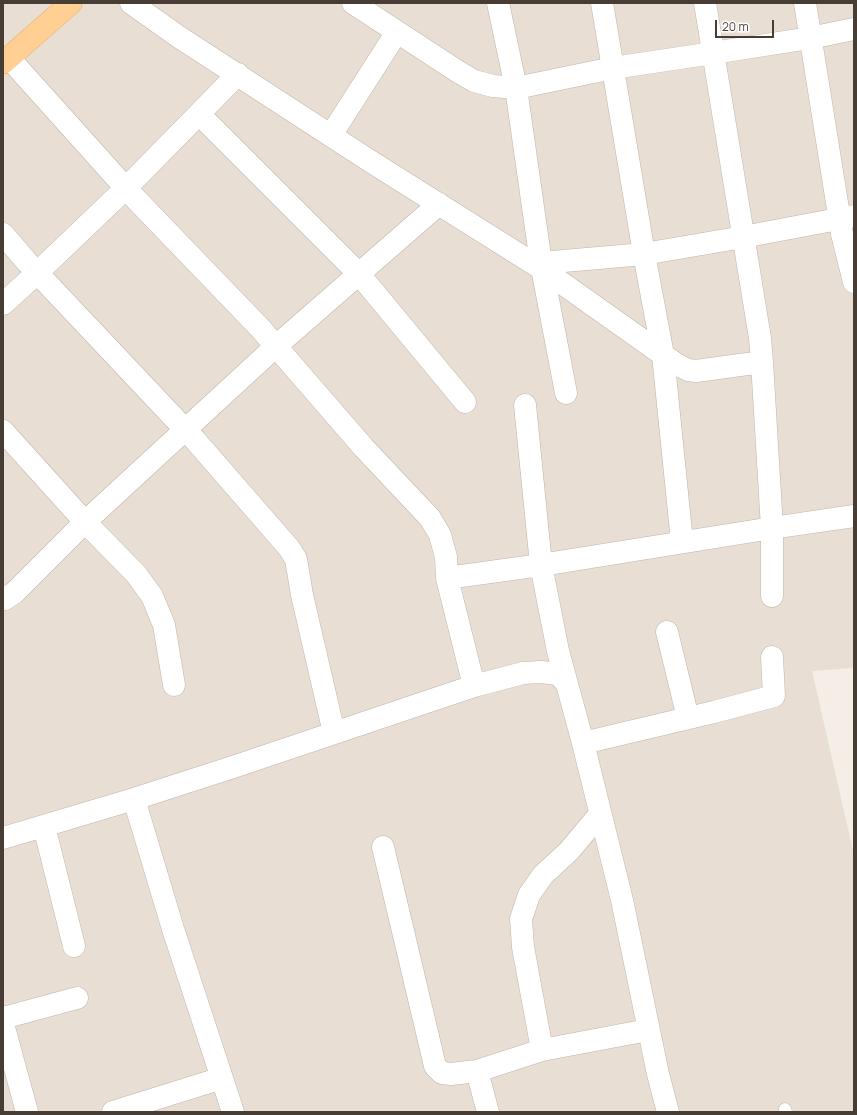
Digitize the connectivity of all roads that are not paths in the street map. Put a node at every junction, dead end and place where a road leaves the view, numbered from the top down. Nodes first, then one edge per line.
1 (70, 3) edge
2 (131, 3) edge
3 (353, 3) edge
4 (498, 3) edge
5 (602, 3) edge
6 (705, 3) edge
7 (805, 3) edge
8 (854, 29) edge
9 (397, 32) junction
10 (810, 38) junction
11 (713, 53) junction
12 (6, 60) edge
13 (613, 68) junction
14 (238, 74) junction
15 (516, 88) junction
16 (199, 114) junction
17 (331, 135) junction
18 (126, 188) junction
19 (439, 204) junction
20 (847, 218) edge
21 (3, 234) edge
22 (744, 237) junction
23 (644, 254) junction
24 (542, 266) junction
25 (37, 273) junction
26 (359, 274) junction
27 (854, 282) edge
28 (3, 304) edge
29 (275, 347) junction
30 (663, 355) junction
31 (762, 362) junction
32 (566, 393) dead end
33 (465, 402) dead end
34 (525, 405) dead end
35 (184, 430) junction
36 (3, 431) edge
37 (854, 516) edge
38 (85, 522) junction
39 (772, 528) junction
40 (682, 542) junction
41 (541, 565) junction
42 (447, 578) junction
43 (772, 596) dead end
44 (3, 599) edge
45 (667, 632) dead end
46 (772, 658) dead end
47 (567, 684) junction
48 (174, 685) dead end
49 (474, 686) junction
50 (688, 718) junction
51 (334, 733) junction
52 (583, 743) junction
53 (134, 799) junction
54 (600, 814) junction
55 (44, 826) junction
56 (3, 838) edge
57 (383, 847) dead end
58 (74, 946) dead end
59 (77, 998) dead end
60 (3, 1018) edge
61 (3, 1024) edge
62 (648, 1030) junction
63 (542, 1050) junction
64 (477, 1071) junction
65 (222, 1078) junction
66 (27, 1112) edge
67 (113, 1112) edge
68 (233, 1112) edge
69 (488, 1112) edge
70 (668, 1112) edge

1 - 12 main road
2 - 14 street
3 - 9 street
4 - 15 street
5 - 13 street
6 - 11 street
7 - 10 street
8 - 10 street
9 - 15 street
9 - 17 street
10 - 11 street
10 - 20 street
11 - 13 street
11 - 22 street
12 - 18 street
13 - 15 street
13 - 23 street
14 - 16 street
14 - 17 street
15 - 24 street
16 - 18 street
16 - 26 street
17 - 19 street
18 - 25 street
18 - 29 street
19 - 24 street
19 - 26 street
20 - 22 street
20 - 27 street
21 - 25 street
22 - 23 street
22 - 31 street
23 - 24 street
23 - 30 street
24 - 30 street
24 - 32 street
25 - 28 street
25 - 35 street
26 - 29 street
26 - 33 street
29 - 35 street
29 - 42 street
30 - 31 street
30 - 40 street
31 - 39 street
34 - 41 street
35 - 38 street
35 - 51 street
36 - 38 street
37 - 39 street
38 - 44 street
38 - 48 street
39 - 40 street
39 - 43 street
40 - 41 street
41 - 42 street
41 - 47 street
42 - 49 street
45 - 50 street
46 - 50 street
47 - 49 street
47 - 52 street
49 - 51 street
50 - 52 street
51 - 53 street
52 - 54 street
53 - 55 street
53 - 65 street
54 - 62 street
54 - 63 street
55 - 56 street
55 - 58 street
57 - 64 street
59 - 60 street
61 - 66 street
62 - 63 street
62 - 70 street
63 - 64 street
64 - 69 street
65 - 67 street
65 - 68 street

